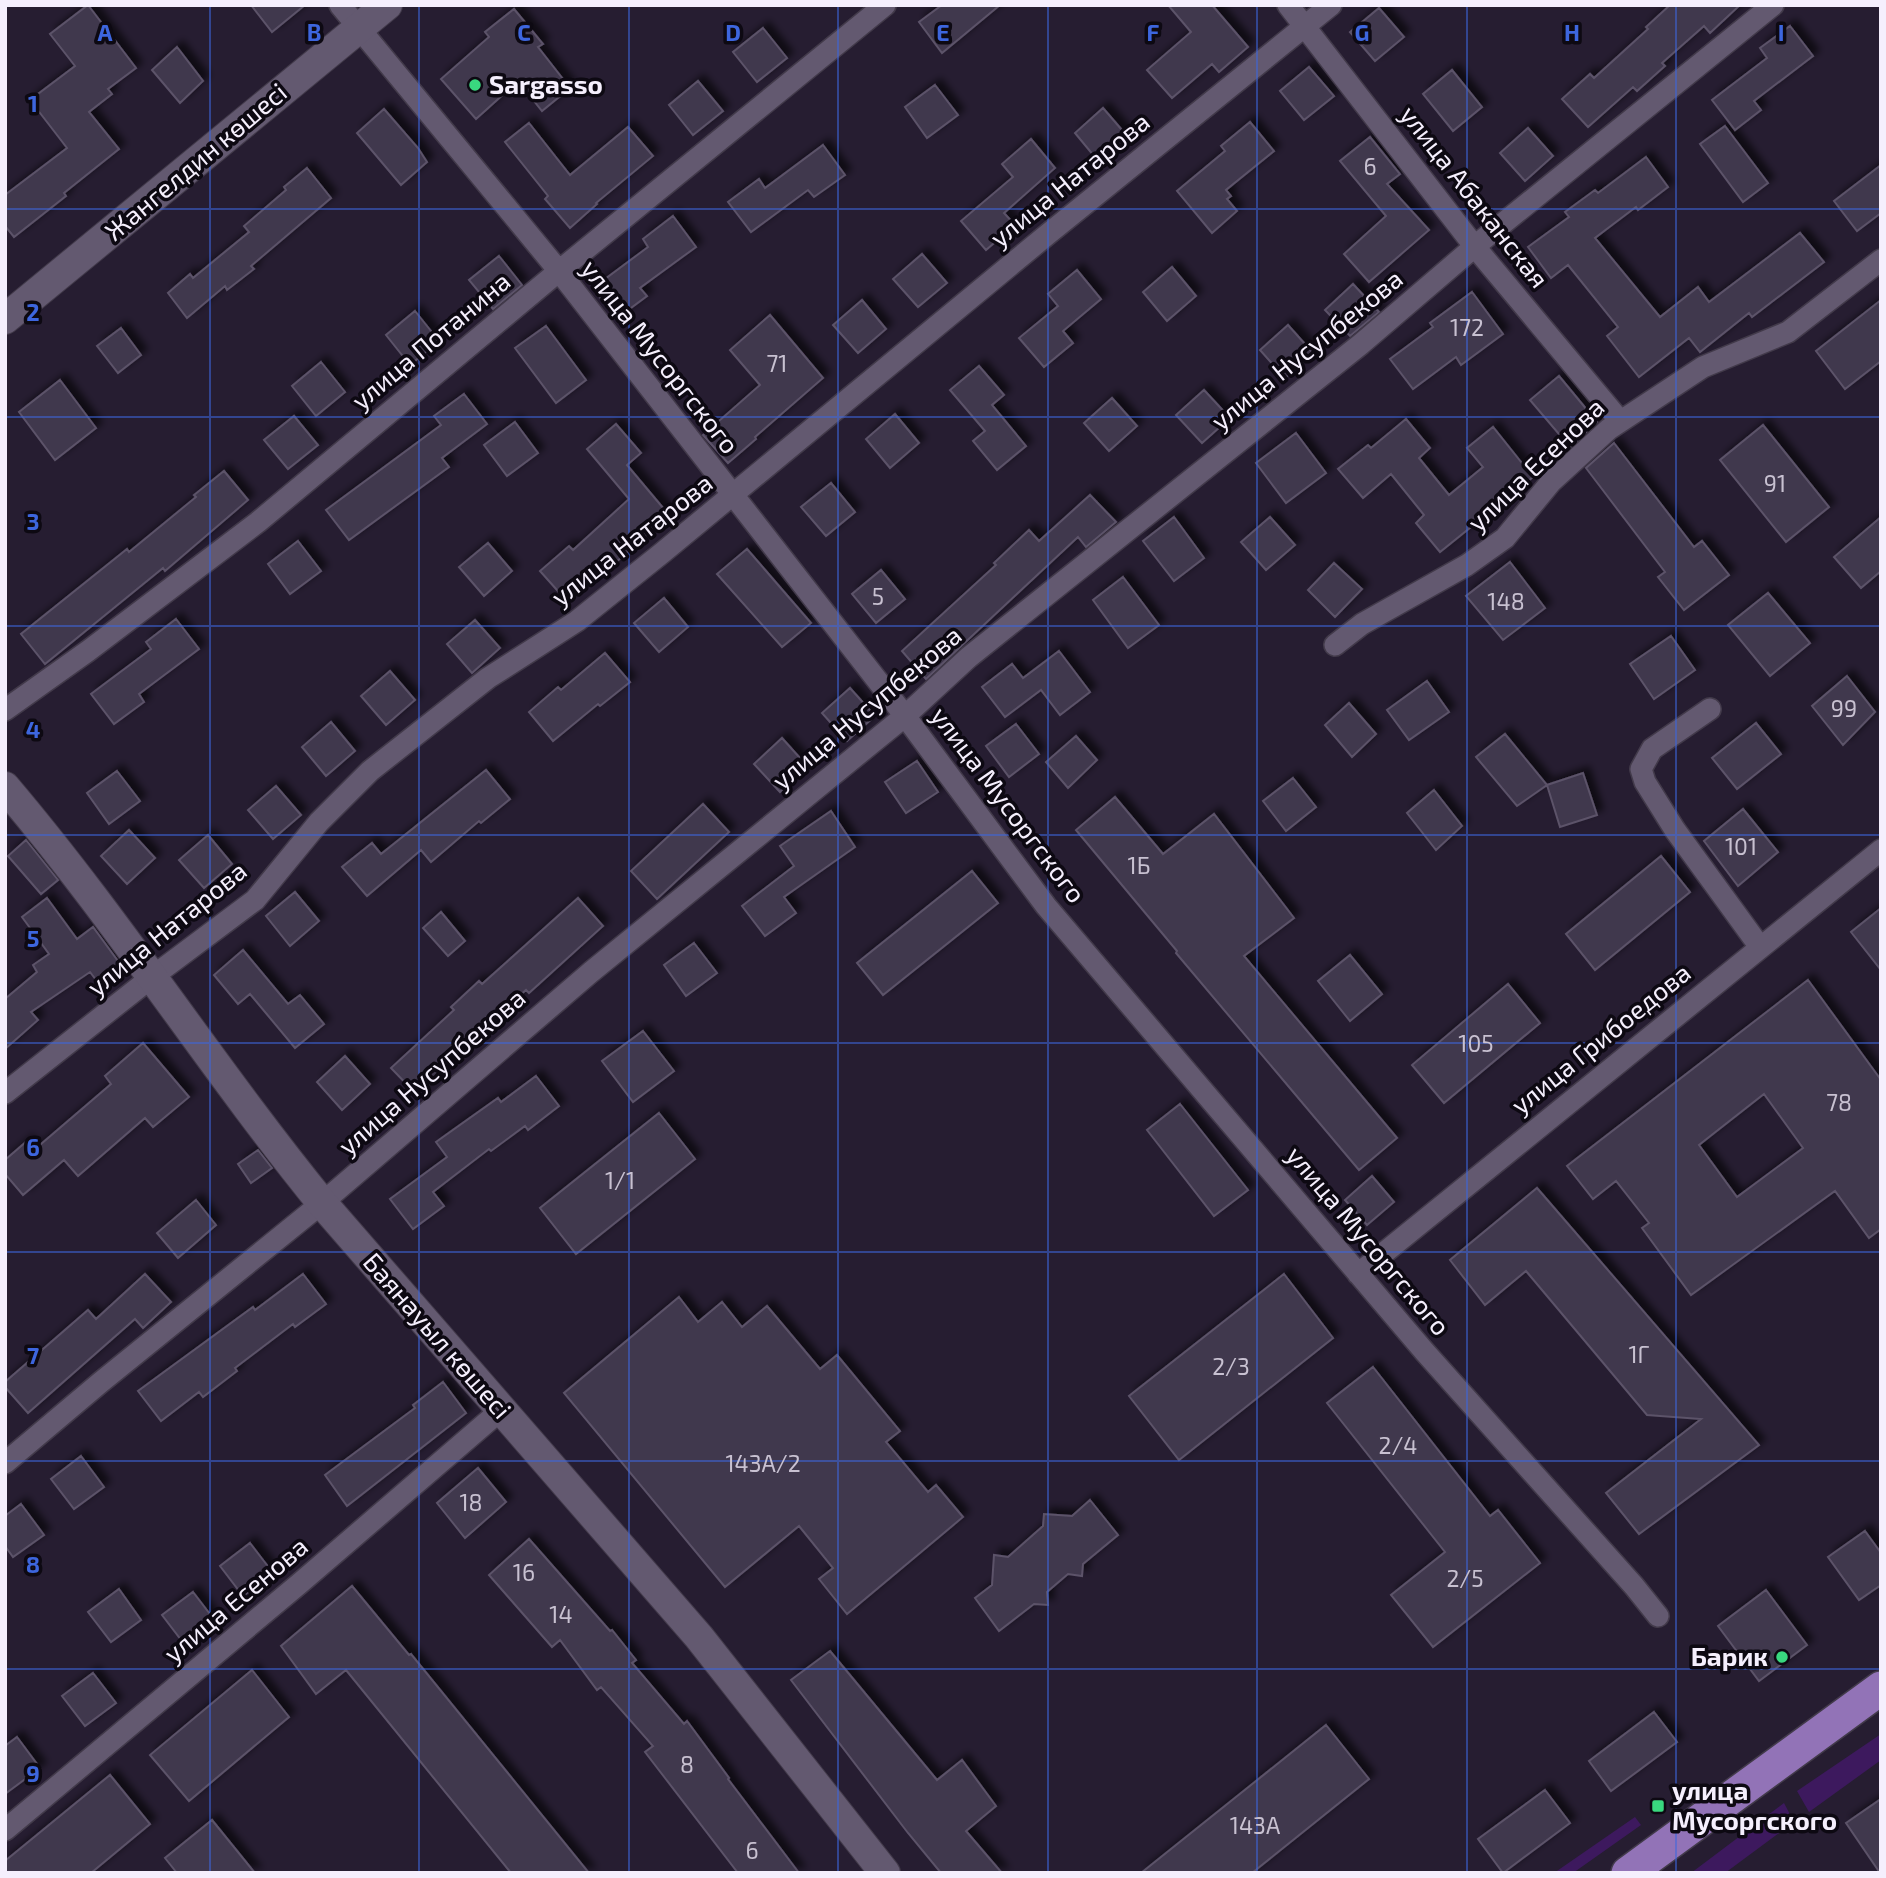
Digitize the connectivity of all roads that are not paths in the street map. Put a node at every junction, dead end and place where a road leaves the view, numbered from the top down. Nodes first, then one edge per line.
1 (340, 5) edge
2 (387, 5) edge
3 (885, 5) edge
4 (1288, 5) edge
5 (1331, 5) edge
6 (1773, 5) edge
7 (1305, 26) junction
8 (358, 29) junction
9 (1475, 247) junction
10 (1881, 260) edge
11 (559, 271) junction
12 (5, 319) edge
13 (1620, 421) junction
14 (733, 496) junction
15 (1335, 645) dead end
16 (1710, 709) dead end
17 (5, 710) edge
18 (905, 716) junction
19 (5, 787) edge
20 (1881, 850) edge
21 (1760, 947) junction
22 (152, 977) junction
23 (5, 1093) edge
24 (322, 1203) junction
25 (1358, 1274) junction
26 (502, 1410) junction
27 (5, 1463) edge
28 (1658, 1616) dead end
29 (1881, 1688) edge
30 (5, 1830) edge
31 (886, 1873) edge
32 (1628, 1873) edge

1 - 8 street, улица Мусоргского
2 - 8 main road, Жангелдин көшесі
3 - 11 street, улица Потанина
4 - 7 street, улица Абаканская
5 - 7 street, улица Натарова
6 - 9 street, улица Нусупбекова
7 - 9 street, улица Абаканская
7 - 14 street, улица Натарова
8 - 11 street, улица Мусоргского
8 - 12 main road, Жангелдин көшесі
9 - 13 street, улица Абаканская
9 - 18 street, улица Нусупбекова
10 - 13 street, улица Есенова
11 - 14 street, улица Мусоргского
11 - 17 street, улица Потанина
13 - 15 street, улица Есенова
14 - 18 street, улица Мусоргского
14 - 22 street, улица Натарова
16 - 21 street
18 - 24 street, улица Нусупбекова
18 - 25 street, улица Мусоргского
19 - 22 main road, Баянауыл көшесі
20 - 21 street, улица Грибоедова
21 - 25 street, улица Грибоедова
22 - 23 street, улица Натарова
22 - 24 main road, Баянауыл көшесі
24 - 26 main road, Баянауыл көшесі
24 - 27 street, улица Нусупбекова
25 - 28 street, улица Мусоргского
26 - 30 street, улица Есенова
26 - 31 main road, Баянауыл көшесі
29 - 32 main road

